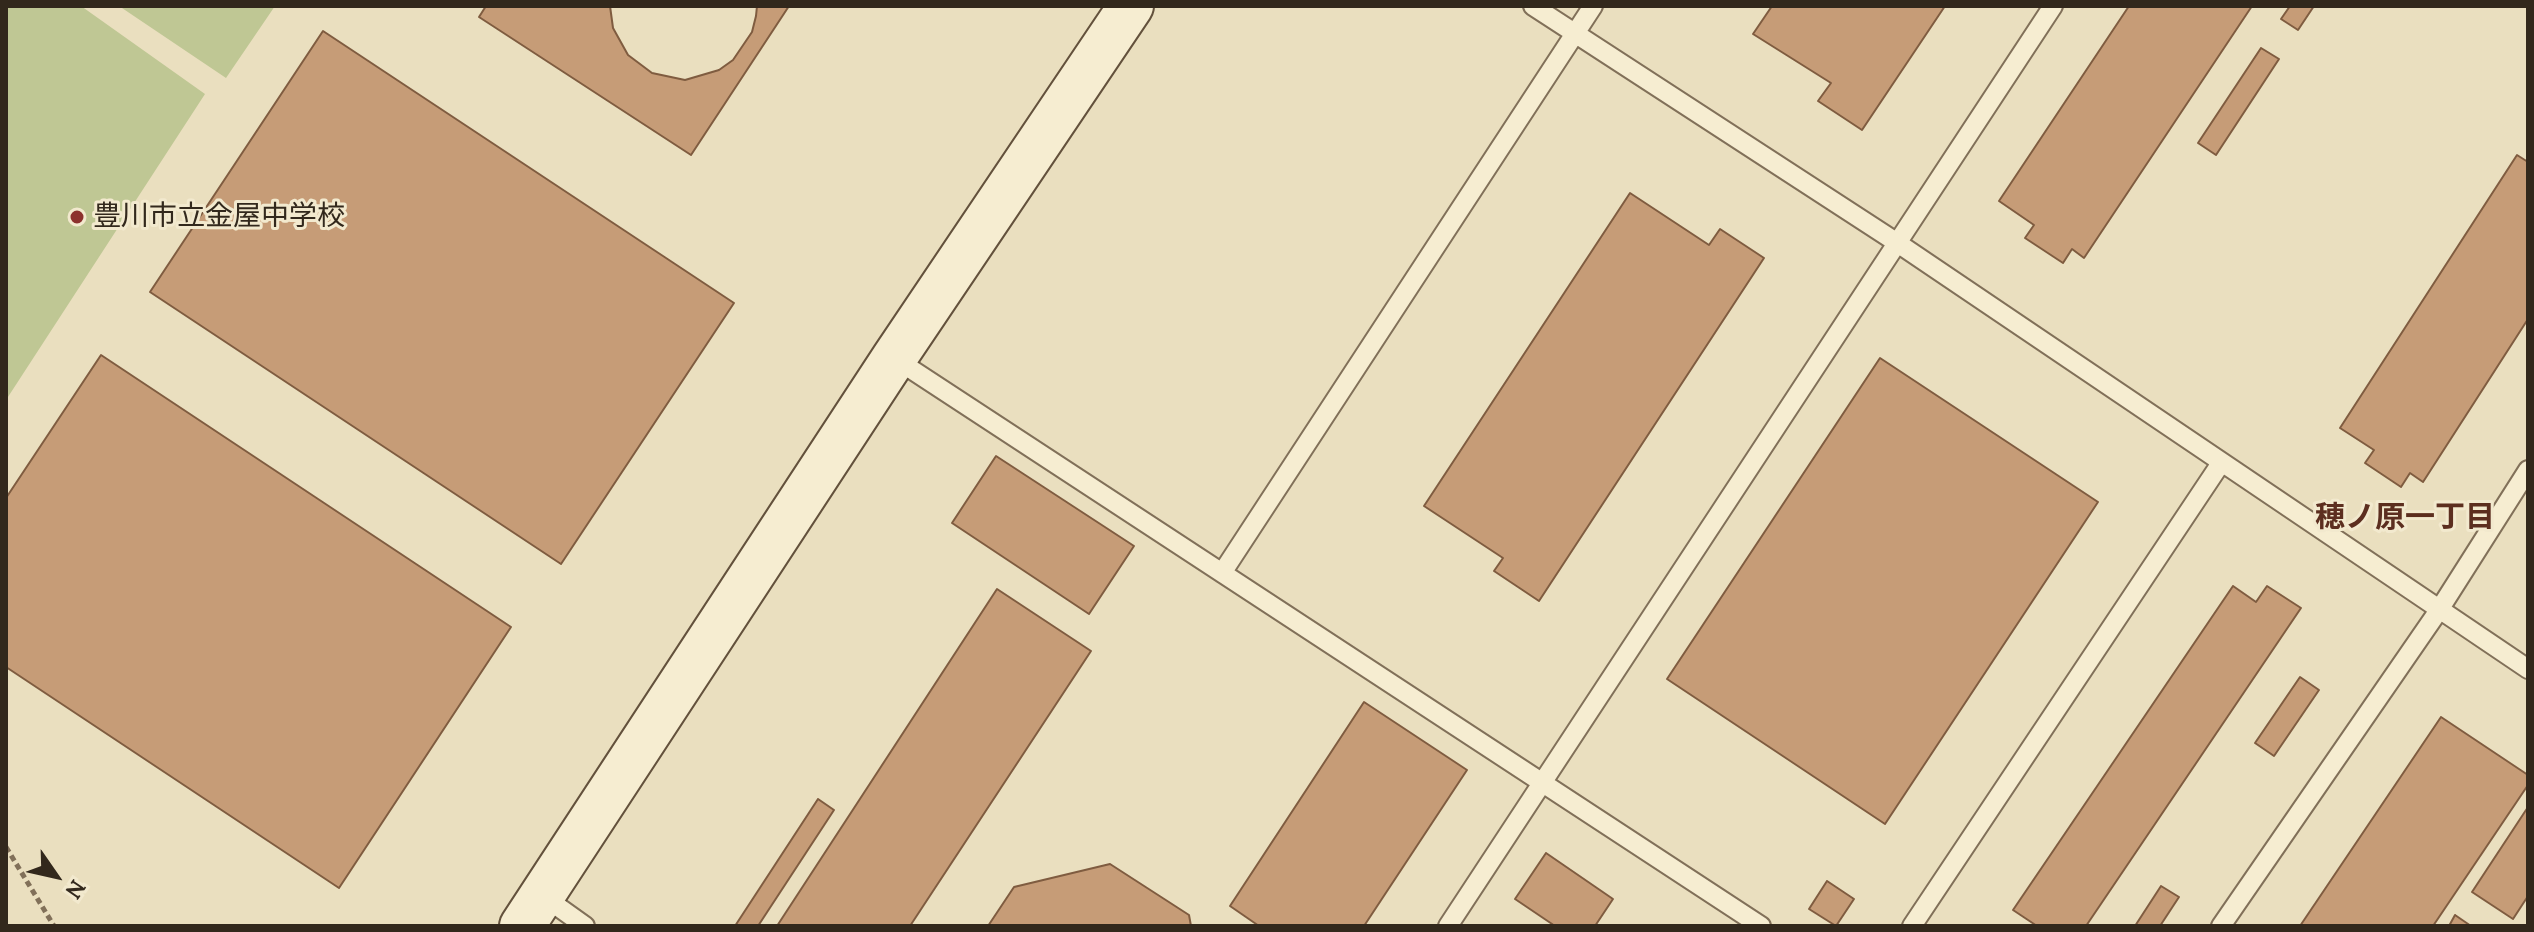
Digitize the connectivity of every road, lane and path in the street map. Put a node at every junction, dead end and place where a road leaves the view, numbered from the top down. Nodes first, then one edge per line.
1 (1131, 6) edge
2 (1533, 6) edge
3 (1593, 6) edge
4 (2053, 6) edge
5 (1575, 33) junction
6 (1896, 242) junction
7 (894, 358) junction
8 (2221, 463) junction
9 (2528, 470) edge
10 (1222, 573) junction
11 (2439, 610) junction
12 (2528, 669) edge
13 (1541, 783) junction
14 (6, 847) edge
15 (533, 911) edge
16 (54, 926) edge
17 (585, 926) edge
18 (1448, 926) edge
19 (1761, 926) edge
20 (1912, 926) edge
21 (2221, 926) edge

1 - 7 street
2 - 5 lane
3 - 5 lane
4 - 6 lane
5 - 6 lane
5 - 10 lane
6 - 8 lane
6 - 13 lane
7 - 10 lane
7 - 15 street
8 - 11 lane
8 - 20 lane
9 - 11 lane
10 - 13 lane
11 - 12 lane
11 - 21 lane
13 - 18 lane
13 - 19 lane
14 - 16 path
15 - 17 lane

